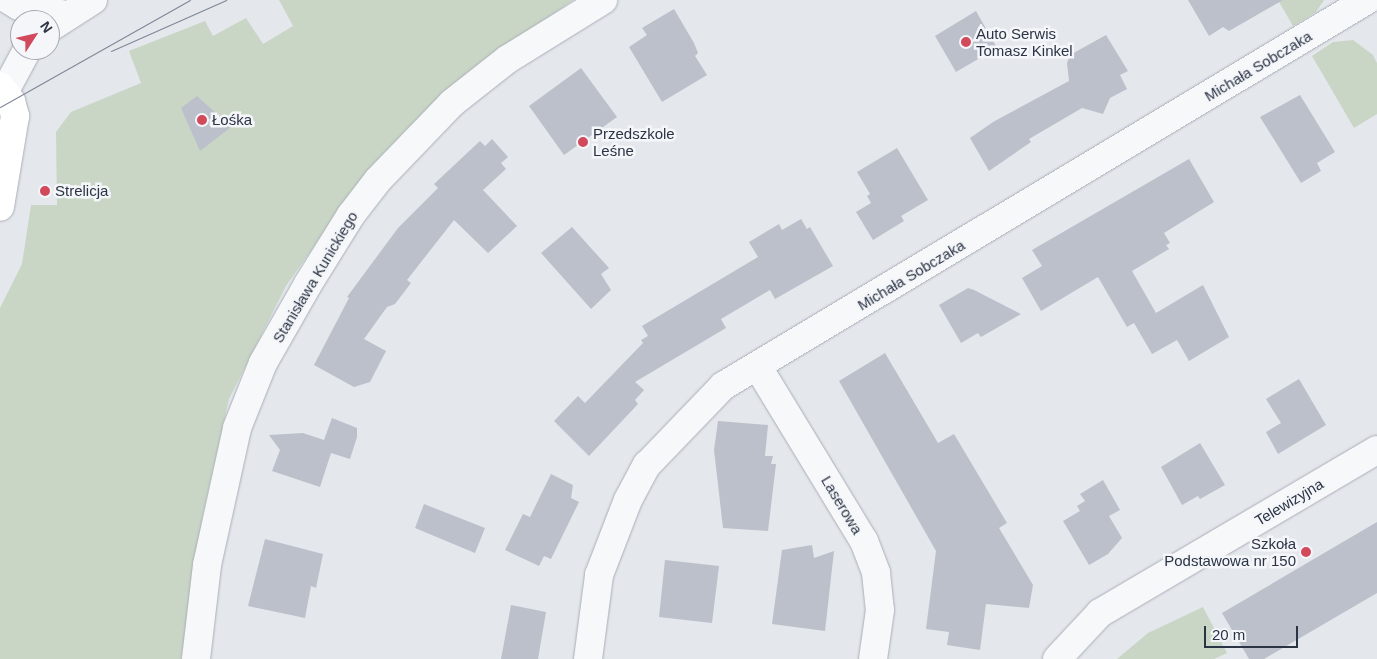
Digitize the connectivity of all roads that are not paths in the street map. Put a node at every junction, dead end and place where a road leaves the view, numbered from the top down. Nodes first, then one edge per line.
1 (9, 0) edge
2 (93, 0) edge
3 (603, 0) edge
4 (1367, 0) edge
5 (29, 10) edge
6 (1377, 18) edge
7 (60, 21) edge
8 (21, 60) edge
9 (3, 88) edge
10 (0, 207) edge
11 (758, 366) junction
12 (1377, 450) edge
13 (196, 659) edge
14 (588, 659) edge
15 (874, 659) edge
16 (1057, 659) edge

1 - 5 street
2 - 7 street
3 - 13 street, Stanisława Kunickiego
4 - 6 street
4 - 11 street, Michała Sobczaka
8 - 9 street
9 - 10 main road
11 - 14 street, Michała Sobczaka
11 - 15 street, Laserowa
12 - 16 street, Telewizyjna

